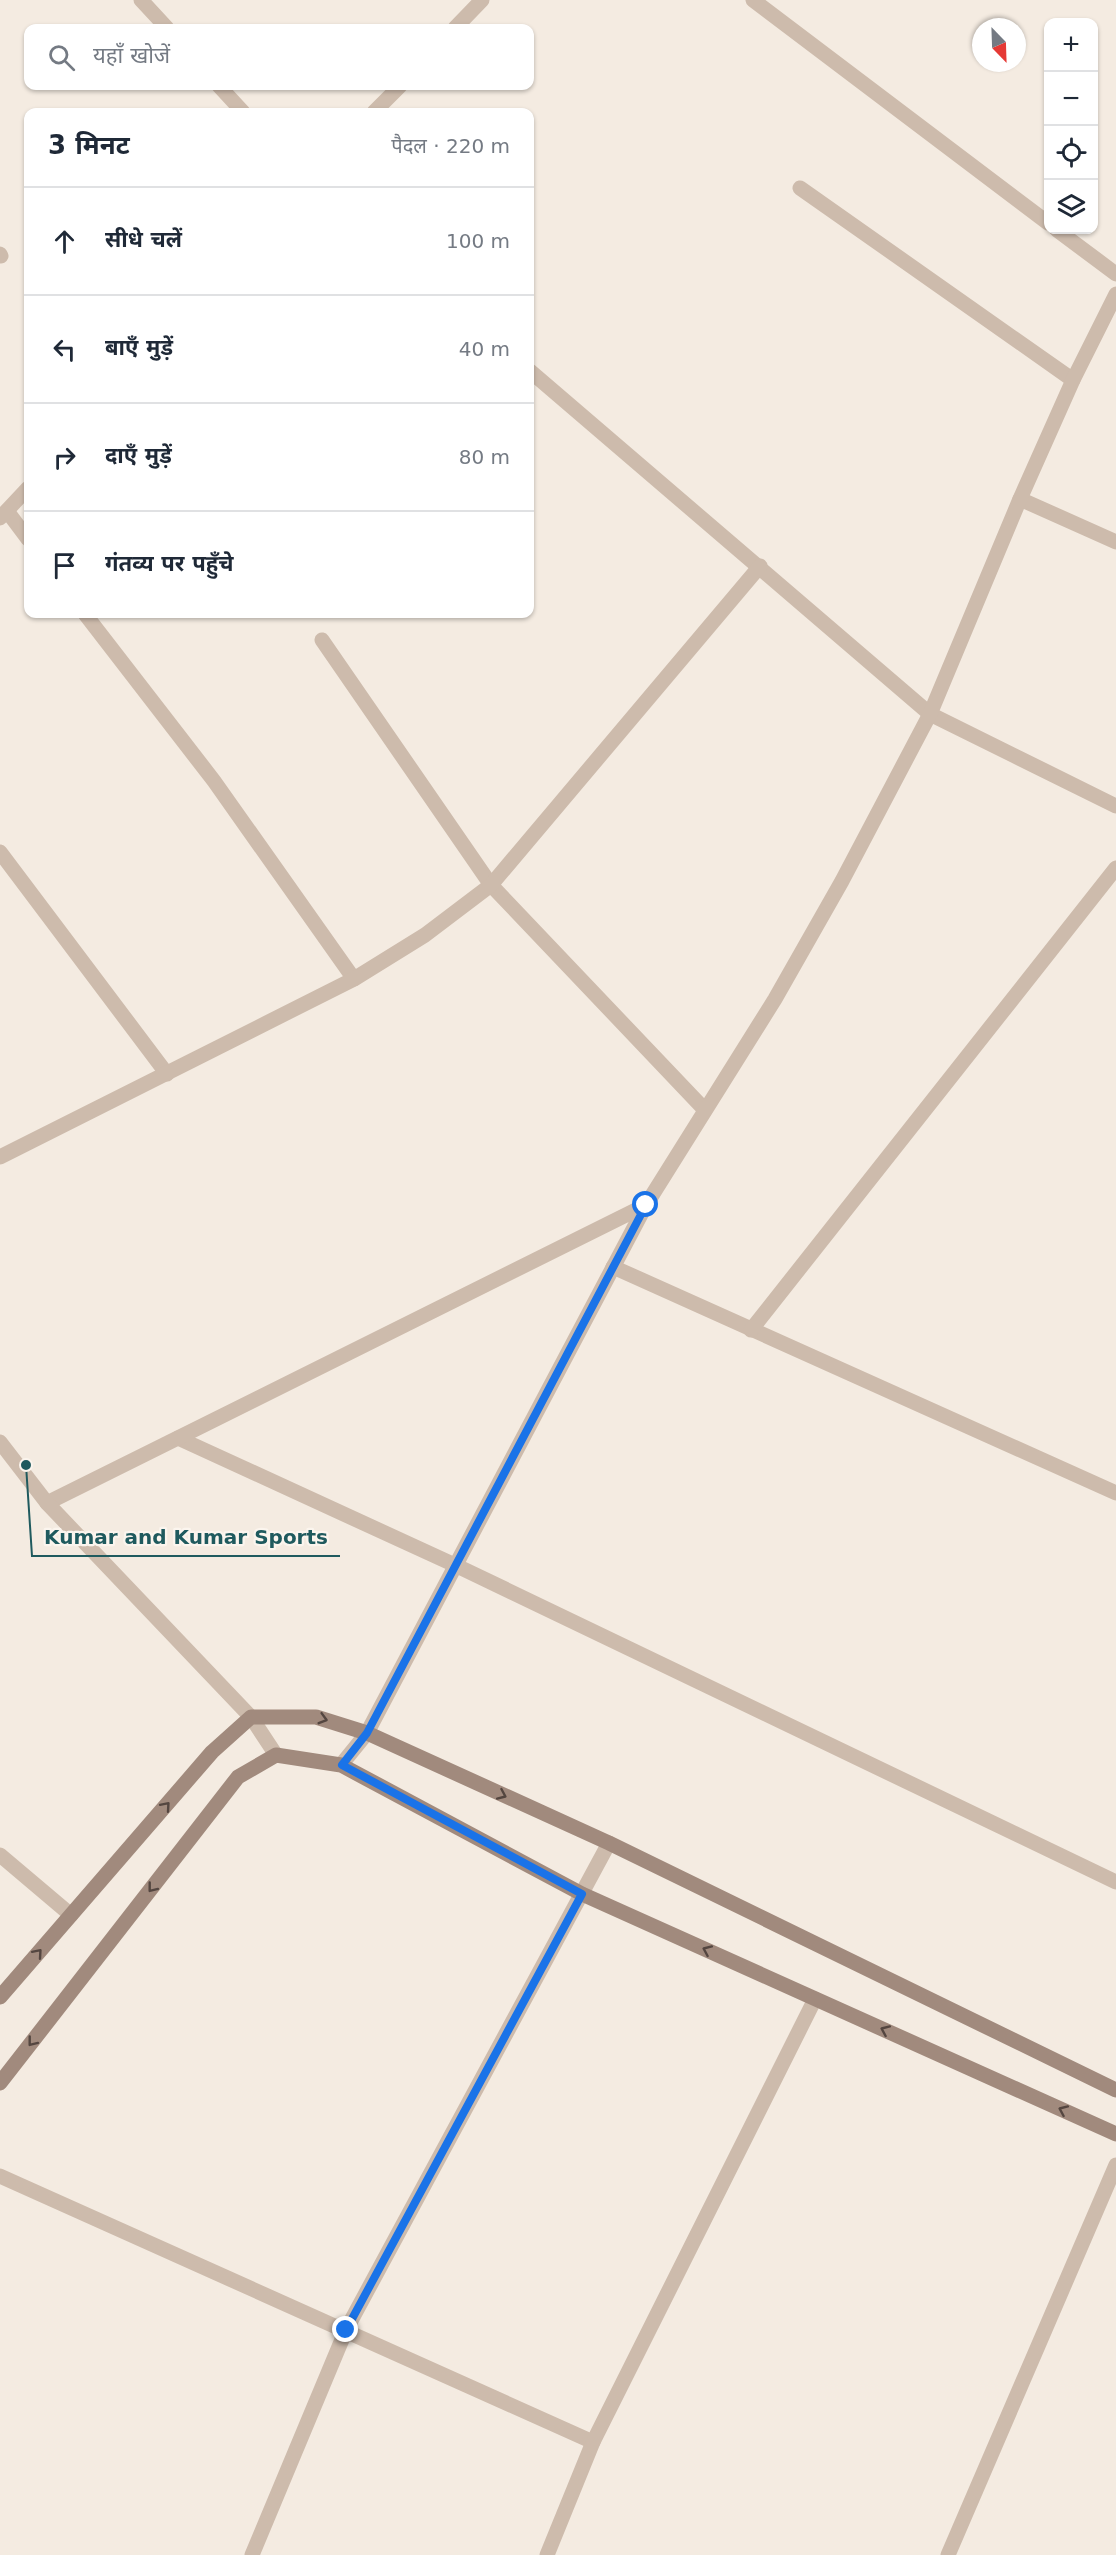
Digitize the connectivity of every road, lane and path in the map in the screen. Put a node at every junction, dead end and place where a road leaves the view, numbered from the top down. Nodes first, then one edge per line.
1 (141, 0) edge
2 (482, 0) edge
3 (753, 0) edge
4 (163, 24) edge
5 (459, 24) edge
6 (223, 90) edge
7 (396, 90) edge
8 (239, 108) edge
9 (378, 108) edge
10 (800, 188) dead end
11 (1044, 220) edge
12 (1062, 234) edge
13 (1116, 274) edge
14 (1116, 294) edge
15 (534, 374) edge
16 (1073, 380) junction
17 (24, 492) edge
18 (1020, 499) junction
19 (4, 515) edge
20 (24, 535) edge
21 (1116, 543) edge
22 (760, 566) junction
23 (89, 618) edge
24 (322, 640) dead end
25 (930, 714) junction
26 (1116, 806) edge
27 (0, 852) edge
28 (1116, 868) edge
29 (491, 885) junction
30 (354, 979) junction
31 (167, 1074) junction
32 (705, 1110) junction
33 (0, 1156) edge
34 (646, 1205) junction
35 (613, 1267) junction
36 (751, 1330) junction
37 (178, 1438) junction
38 (0, 1442) edge
39 (1116, 1493) edge
40 (47, 1503) junction
41 (457, 1566) junction
42 (251, 1717) junction
43 (367, 1733) junction
44 (276, 1755) junction
45 (342, 1765) junction
46 (609, 1843) junction
47 (0, 1855) edge
48 (1116, 1882) edge
49 (582, 1894) junction
50 (71, 1916) junction
51 (0, 1997) edge
52 (815, 1999) junction
53 (0, 2083) edge
54 (1116, 2090) edge
55 (1116, 2134) edge
56 (1116, 2165) edge
57 (0, 2176) edge
58 (346, 2330) junction
59 (593, 2442) junction
60 (252, 2555) edge
61 (547, 2555) edge
62 (948, 2555) edge

1 - 4 street
2 - 5 street
3 - 11 street
6 - 8 street
7 - 9 street
10 - 16 street
12 - 13 street
14 - 16 street
15 - 22 street
16 - 18 street
17 - 19 street
18 - 21 street
18 - 25 street
19 - 20 street
22 - 25 street
22 - 29 street
23 - 30 street
24 - 29 street
25 - 26 street
25 - 32 street
27 - 31 street
28 - 36 street
29 - 30 street
29 - 32 street
30 - 31 street
31 - 33 street
32 - 34 street
34 - 35 street
34 - 37 street
35 - 36 street
35 - 41 street
36 - 39 street
37 - 40 street
37 - 41 street
38 - 40 street
40 - 42 street
41 - 43 street
41 - 48 street
42 -> 43 street
42 - 44 street
50 -> 42 street
43 - 45 street
43 -> 46 street
44 - 45 street
44 -> 53 street
45 - 49 street
46 - 49 street
46 - 54 street
47 - 50 street
52 -> 49 street
49 - 58 street
51 -> 50 street
55 -> 52 street
52 - 59 street
56 - 62 street
57 - 58 street
58 - 59 street
58 - 60 street
59 - 61 street

